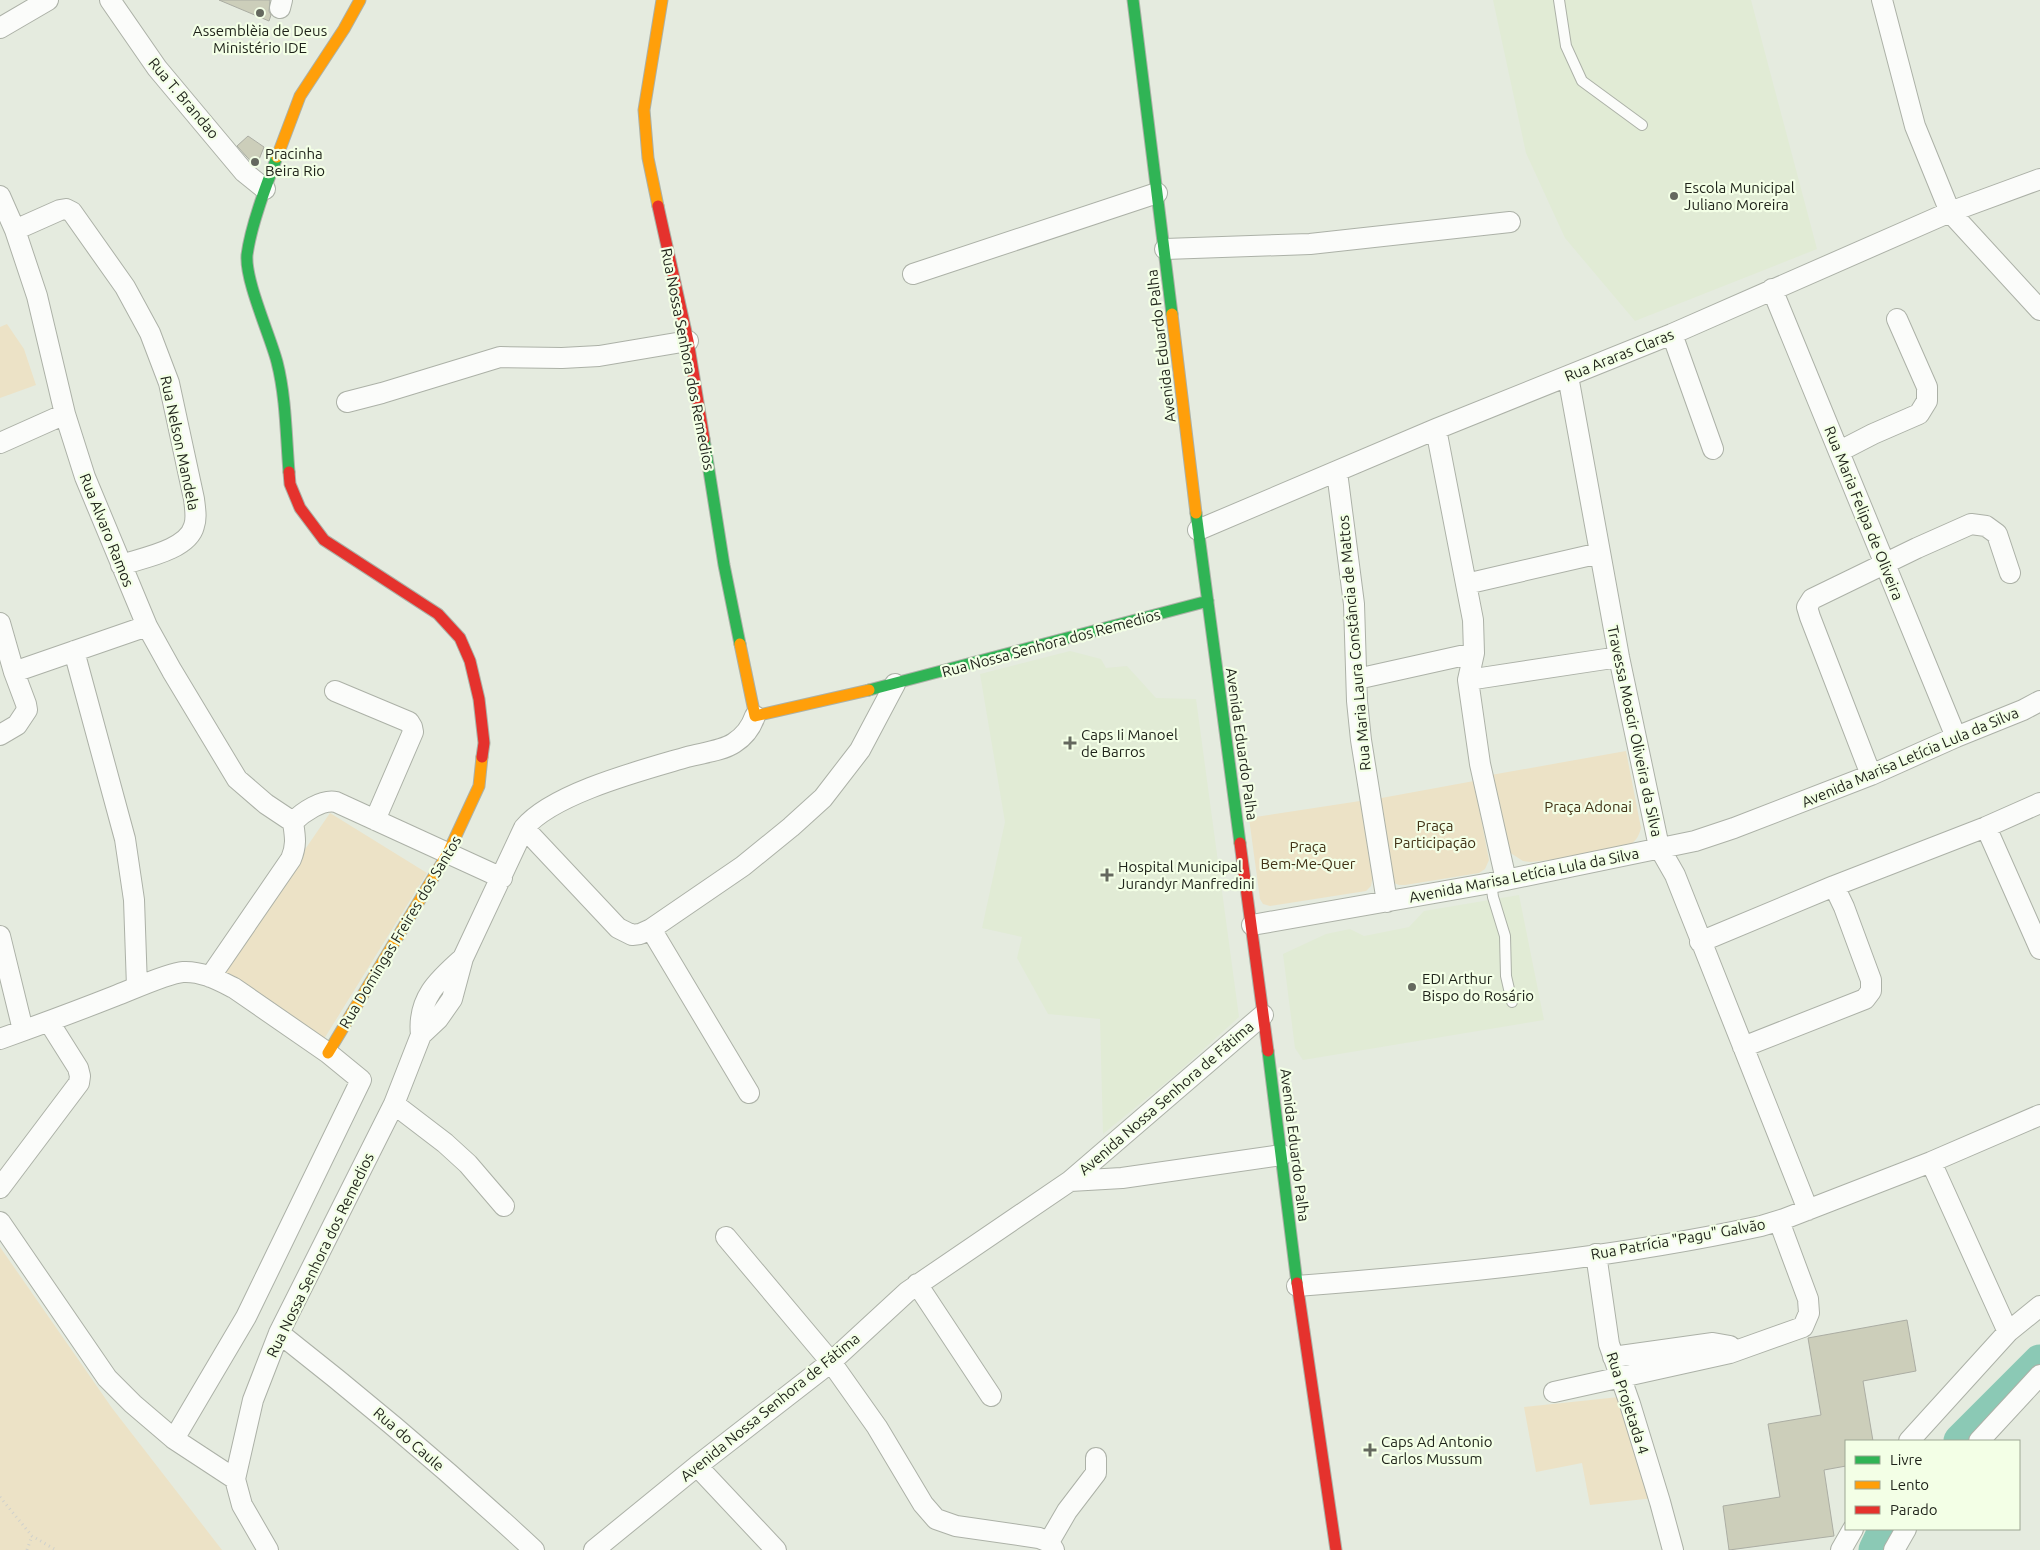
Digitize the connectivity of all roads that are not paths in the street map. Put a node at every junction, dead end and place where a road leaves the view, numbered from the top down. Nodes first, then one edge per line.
1 (48, 0) edge
2 (110, 0) edge
3 (360, 0) edge
4 (662, 0) edge
5 (1133, 0) edge
6 (1559, 0) edge
7 (1882, 0) edge
8 (0, 28) edge
9 (1642, 125) dead end
10 (2038, 183) edge
11 (265, 189) junction
12 (1157, 193) junction
13 (0, 196) edge
14 (1950, 212) junction
15 (1510, 222) dead end
16 (15, 230) junction
17 (1165, 250) junction
18 (913, 274) dead end
19 (1772, 289) junction
20 (2040, 310) edge
21 (1897, 319) dead end
22 (1672, 334) junction
23 (688, 341) junction
24 (1568, 376) junction
25 (347, 402) dead end
26 (64, 414) junction
27 (1436, 429) junction
28 (0, 443) edge
29 (1713, 449) dead end
30 (1840, 451) junction
31 (1337, 472) junction
32 (1198, 530) junction
33 (1600, 552) junction
34 (1885, 564) junction
35 (121, 565) junction
36 (2010, 573) dead end
37 (1466, 584) junction
38 (1208, 601) junction
39 (0, 623) edge
40 (147, 626) junction
41 (74, 651) junction
42 (1474, 654) junction
43 (1619, 657) junction
44 (14, 672) junction
45 (1357, 679) junction
46 (1468, 680) junction
47 (894, 684) junction
48 (335, 691) dead end
49 (2040, 701) edge
50 (755, 716) junction
51 (0, 735) edge
52 (1956, 737) junction
53 (1871, 775) junction
54 (2040, 803) edge
55 (375, 820) junction
56 (293, 822) junction
57 (1986, 826) junction
58 (524, 828) junction
59 (1659, 847) junction
60 (448, 854) junction
61 (502, 878) junction
62 (1498, 881) junction
63 (1834, 886) junction
64 (1387, 902) junction
65 (1252, 925) junction
66 (651, 929) junction
67 (0, 936) edge
68 (1700, 942) junction
69 (2040, 949) edge
70 (210, 977) junction
71 (138, 987) junction
72 (1512, 1002) dead end
73 (1262, 1015) junction
74 (49, 1022) junction
75 (23, 1030) junction
76 (0, 1038) edge
77 (1743, 1047) junction
78 (328, 1053) junction
79 (749, 1093) dead end
80 (394, 1104) junction
81 (2040, 1115) edge
82 (1282, 1155) junction
83 (1931, 1162) junction
84 (1070, 1181) junction
85 (0, 1188) edge
86 (504, 1206) dead end
87 (1808, 1210) junction
88 (1779, 1221) junction
89 (0, 1222) edge
90 (726, 1238) dead end
91 (1596, 1254) junction
92 (917, 1284) junction
93 (1297, 1286) junction
94 (2040, 1306) edge
95 (2008, 1332) junction
96 (279, 1333) junction
97 (1738, 1350) junction
98 (1613, 1357) junction
99 (832, 1362) junction
100 (2040, 1375) edge
101 (1620, 1377) junction
102 (1554, 1392) dead end
103 (991, 1396) dead end
104 (174, 1439) junction
105 (1910, 1440) edge
106 (1980, 1440) edge
107 (1096, 1458) dead end
108 (697, 1466) junction
109 (235, 1479) junction
110 (1852, 1530) edge
111 (1905, 1530) edge
112 (1052, 1546) edge
113 (268, 1550) edge
114 (534, 1550) edge
115 (594, 1550) edge
116 (776, 1550) edge
117 (1336, 1550) edge
118 (1673, 1550) edge
119 (1841, 1550) edge
120 (1894, 1550) edge

1 - 8 street
2 - 11 street, Rua T. Brandao
3 - 11 street, Rua Domingas Freires dos Santos
4 - 23 street, Rua Nossa Senhora dos Remedios
5 - 12 street, Avenida Eduardo Palha
6 - 9 lane
7 - 14 street
10 - 14 street, Rua Araras Claras
11 - 60 street, Rua Domingas Freires dos Santos
12 - 17 street, Avenida Eduardo Palha
12 - 18 street
13 - 16 street, Rua Alvaro Ramos
14 - 19 street, Rua Araras Claras
14 - 20 street
15 - 17 street
16 - 26 street, Rua Alvaro Ramos
16 - 35 street, Rua Nelson Mandela
17 - 32 street, Avenida Eduardo Palha
19 - 22 street, Rua Araras Claras
19 - 30 street, Rua Maria Felipa de Oliveira
21 - 30 street
22 - 24 street, Rua Araras Claras
22 - 29 street
23 - 25 street
23 - 50 street, Rua Nossa Senhora dos Remedios
24 - 27 street, Rua Araras Claras
24 - 33 street, Travessa Moacir Oliveira da Silva
26 - 28 street
26 - 35 street, Rua Alvaro Ramos
27 - 31 street, Rua Araras Claras
27 - 37 street
30 - 34 street, Rua Maria Felipa de Oliveira
31 - 32 street, Rua Araras Claras
31 - 45 street, Rua Maria Laura Constância de Mattos
32 - 38 street, Avenida Eduardo Palha
33 - 37 street
33 - 43 street, Travessa Moacir Oliveira da Silva
34 - 36 street
34 - 52 street, Rua Maria Felipa de Oliveira
34 - 53 street
35 - 40 street, Rua Alvaro Ramos
37 - 42 street
38 - 47 street, Rua Nossa Senhora dos Remedios
38 - 65 street, Avenida Eduardo Palha
39 - 44 street
40 - 41 street
40 - 56 street, Rua Alvaro Ramos
41 - 44 street
41 - 71 street
42 - 45 street
42 - 46 street
43 - 46 street
43 - 59 street, Travessa Moacir Oliveira da Silva
44 - 51 street
45 - 64 street, Rua Maria Laura Constância de Mattos
46 - 62 street
47 - 50 street, Rua Nossa Senhora dos Remedios
47 - 66 street
48 - 55 street
49 - 52 street, Avenida Marisa Letícia Lula da Silva
50 - 58 street, Rua Nossa Senhora dos Remedios
52 - 53 street, Avenida Marisa Letícia Lula da Silva
53 - 59 street, Avenida Marisa Letícia Lula da Silva
54 - 57 street
55 - 56 street
55 - 60 street
56 - 70 street
57 - 63 street
57 - 69 street
58 - 61 street, Rua Nossa Senhora dos Remedios
58 - 66 street
59 - 62 street, Avenida Marisa Letícia Lula da Silva
59 - 68 street, Travessa Moacir Oliveira da Silva
60 - 61 street
60 - 78 street, Rua Domingas Freires dos Santos
61 - 80 street, Rua Nossa Senhora dos Remedios
62 - 64 street, Avenida Marisa Letícia Lula da Silva
62 - 72 lane
63 - 68 street
63 - 77 street
64 - 65 street, Avenida Marisa Letícia Lula da Silva
65 - 73 street, Avenida Eduardo Palha
66 - 79 street
67 - 75 street
68 - 77 street, Travessa Moacir Oliveira da Silva
70 - 71 street
70 - 78 street
71 - 74 street
73 - 82 street, Avenida Eduardo Palha
73 - 84 street, Avenida Nossa Senhora de Fátima
74 - 75 street
74 - 85 street
75 - 76 street
77 - 87 street, Travessa Moacir Oliveira da Silva
78 - 104 street
80 - 86 street
80 - 96 street, Rua Nossa Senhora dos Remedios
81 - 83 street, Rua Patrícia "Pagu" Galvão
82 - 84 street, Avenida Nossa Senhora de Fátima
82 - 93 street, Avenida Eduardo Palha
83 - 87 street, Rua Patrícia "Pagu" Galvão
83 - 95 street
84 - 92 street, Avenida Nossa Senhora de Fátima
87 - 88 street, Rua Patrícia "Pagu" Galvão
88 - 91 street, Rua Patrícia "Pagu" Galvão
88 - 97 street
89 - 104 street
90 - 99 street
91 - 93 street, Rua Patrícia "Pagu" Galvão
91 - 98 street, Rua Projetada 4
92 - 99 street, Avenida Nossa Senhora de Fátima
92 - 103 street
93 - 117 street, Avenida Eduardo Palha
94 - 95 street
95 - 105 street
96 - 109 street, Rua Nossa Senhora dos Remedios
96 - 114 street, Rua do Caule
97 - 98 street
97 - 101 street
98 - 101 street, Rua Projetada 4
99 - 108 street, Avenida Nossa Senhora de Fátima
99 - 112 street
100 - 106 street
101 - 102 street
101 - 118 street, Rua Projetada 4
104 - 109 street
107 - 112 street
108 - 115 street, Avenida Nossa Senhora de Fátima
108 - 116 street
109 - 113 street
110 - 119 street
111 - 120 street

